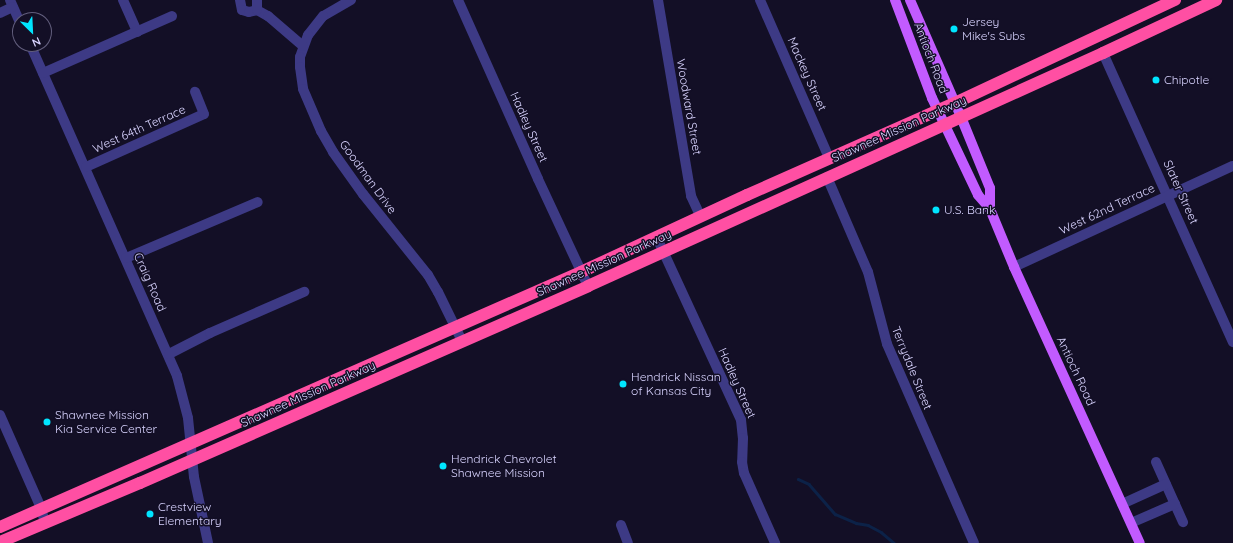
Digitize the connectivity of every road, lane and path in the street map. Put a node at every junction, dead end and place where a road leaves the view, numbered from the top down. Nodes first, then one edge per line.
1 (123, 0) edge
2 (240, 0) edge
3 (351, 0) edge
4 (458, 0) edge
5 (658, 0) edge
6 (760, 0) edge
7 (895, 0) edge
8 (910, 0) edge
9 (1175, 0) edge
10 (1216, 0) edge
11 (12, 3) edge
12 (257, 5) edge
13 (0, 13) edge
14 (1144, 15) junction
15 (172, 16) dead end
16 (137, 32) junction
17 (303, 46) junction
18 (34, 52) edge
19 (1103, 53) junction
20 (43, 73) junction
21 (195, 92) dead end
22 (955, 103) junction
23 (938, 110) junction
24 (961, 117) junction
25 (945, 124) junction
26 (829, 158) junction
27 (1233, 166) edge
28 (86, 167) junction
29 (827, 177) junction
30 (1168, 196) junction
31 (258, 202) dead end
32 (990, 208) junction
33 (701, 217) junction
34 (657, 238) junction
35 (663, 252) junction
36 (126, 258) junction
37 (1014, 266) junction
38 (581, 272) junction
39 (588, 286) junction
40 (304, 292) dead end
41 (456, 328) junction
42 (462, 341) junction
43 (1233, 342) edge
44 (169, 354) junction
45 (0, 414) edge
46 (192, 442) junction
47 (193, 460) junction
48 (1156, 462) dead end
49 (1166, 484) junction
50 (1122, 504) junction
51 (1175, 504) junction
52 (41, 508) junction
53 (1183, 522) dead end
54 (45, 523) junction
55 (1131, 523) junction
56 (621, 525) dead end
57 (0, 527) edge
58 (0, 542) edge
59 (208, 543) edge
60 (628, 543) edge
61 (775, 543) edge
62 (974, 543) edge
63 (1140, 543) edge

1 - 16 street
2 - 12 street
3 - 17 street
4 - 38 street, Hadley Street
5 - 33 street, Woodward Street
6 - 26 street, Mackey Street
7 - 23 main road, Antioch Road
8 - 22 main road, Antioch Road
9 - 14 highway, Shawnee Mission Parkway
10 - 19 highway, Shawnee Mission Parkway
11 - 13 street
12 - 17 street
14 - 19 highway
14 - 22 highway, Shawnee Mission Parkway
15 - 16 street
16 - 20 street
17 - 41 street, Goodman Drive
18 - 20 street, Craig Road
19 - 24 highway, Shawnee Mission Parkway
19 - 30 street, Slater Street
20 - 28 street, Craig Road
21 - 28 street, West 64th Terrace
22 - 23 highway, Shawnee Mission Parkway
22 - 24 main road, Antioch Road
23 - 25 main road, Antioch Road
23 - 26 highway, Shawnee Mission Parkway
24 - 25 highway, Shawnee Mission Parkway
24 - 32 main road, Antioch Road
25 - 29 highway, Shawnee Mission Parkway
25 - 32 main road, Antioch Road
26 - 33 highway, Shawnee Mission Parkway
27 - 30 street, West 62nd Terrace
28 - 36 street, Craig Road
29 - 35 highway, Shawnee Mission Parkway
29 - 62 street, Terrydale Street
30 - 37 street, West 62nd Terrace
30 - 43 street, Slater Street
31 - 36 street
32 - 37 main road, Antioch Road
33 - 34 highway, Shawnee Mission Parkway
34 - 35 street, Hadley Street
34 - 38 highway, Shawnee Mission Parkway
35 - 39 highway, Shawnee Mission Parkway
35 - 61 street, Hadley Street
36 - 44 street, Craig Road
37 - 50 main road, Antioch Road
38 - 39 street, Hadley Street
38 - 41 highway, Shawnee Mission Parkway
39 - 42 highway, Shawnee Mission Parkway
40 - 44 street
41 - 42 street, Goodman Drive
41 - 46 highway, Shawnee Mission Parkway
42 - 47 highway, Shawnee Mission Parkway
44 - 46 street, Craig Road
45 - 52 street
46 - 47 street, Craig Road
46 - 52 highway, Shawnee Mission Parkway
47 - 54 highway, Shawnee Mission Parkway
47 - 59 street, Craig Road
48 - 49 street
49 - 50 street
49 - 51 street
50 - 55 main road, Antioch Road
51 - 53 street
51 - 55 street
52 - 54 street
52 - 57 highway, Shawnee Mission Parkway
54 - 58 highway, Shawnee Mission Parkway
55 - 63 main road, Antioch Road
56 - 60 street

